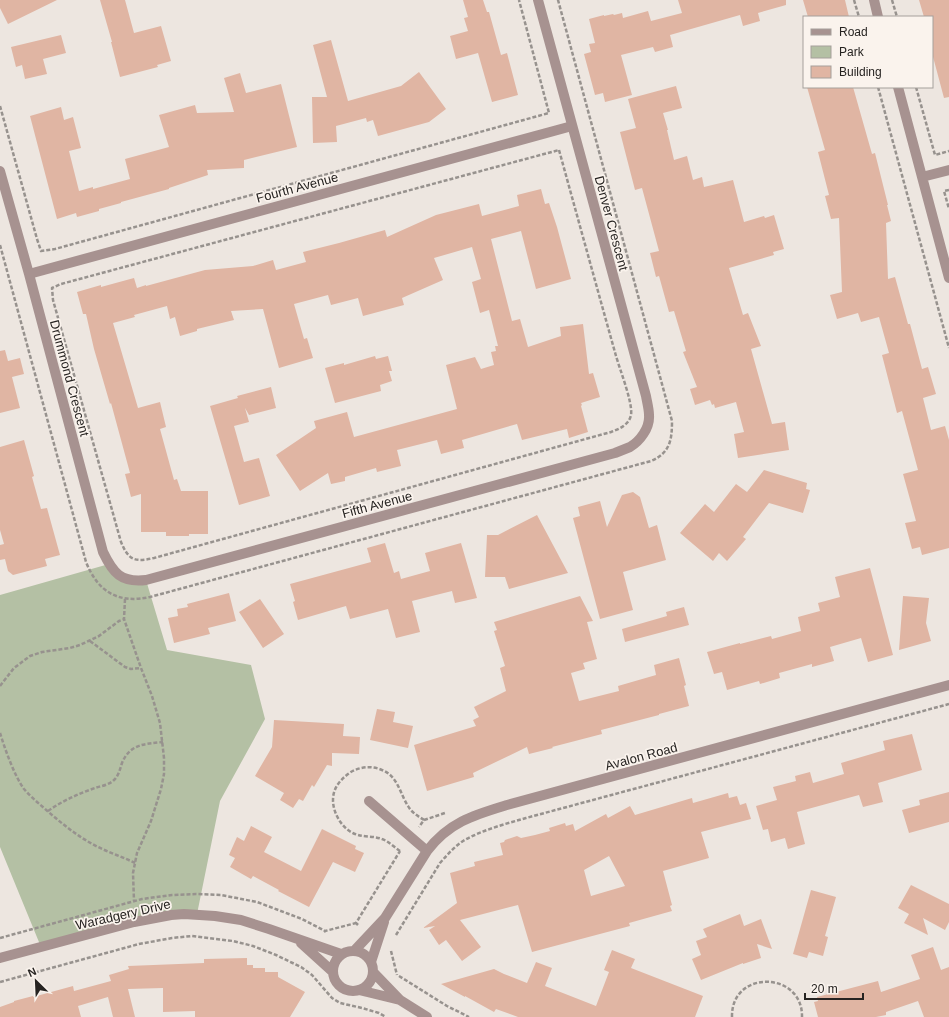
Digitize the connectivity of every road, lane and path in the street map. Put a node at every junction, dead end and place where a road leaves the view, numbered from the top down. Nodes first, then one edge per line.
1 (520, 0) edge
2 (538, 0) edge
3 (559, 0) edge
4 (854, 0) edge
5 (874, 0) edge
6 (892, 0) edge
7 (859, 16) edge
8 (878, 16) edge
9 (897, 16) edge
10 (878, 88) edge
11 (898, 88) edge
12 (916, 88) edge
13 (0, 106) edge
14 (572, 126) junction
15 (949, 151) edge
16 (949, 170) edge
17 (0, 171) edge
18 (922, 177) junction
19 (949, 190) edge
20 (949, 209) edge
21 (0, 245) edge
22 (29, 274) junction
23 (949, 278) edge
24 (52, 288) joint
25 (949, 348) edge
26 (629, 447) joint
27 (130, 580) joint
28 (125, 599) junction
29 (124, 619) junction
30 (90, 641) junction
31 (141, 668) junction
32 (949, 685) edge
33 (0, 686) edge
34 (949, 704) edge
35 (0, 733) edge
36 (163, 742) junction
37 (369, 802) dead end
38 (48, 811) junction
39 (400, 851) dead end
40 (427, 851) junction
41 (135, 863) junction
42 (134, 901) dead end
43 (385, 918) junction
44 (356, 923) junction
45 (360, 926) dead end
46 (323, 935) dead end
47 (298, 940) junction
48 (394, 940) dead end
49 (390, 946) dead end
50 (354, 951) junction
51 (342, 954) junction
52 (0, 958) edge
53 (372, 967) junction
54 (333, 972) junction
55 (398, 975) junction
56 (0, 982) edge
57 (394, 982) dead end
58 (359, 990) junction
59 (400, 1000) junction
60 (386, 1017) edge
61 (427, 1017) edge
62 (469, 1017) edge
63 (732, 1017) edge
64 (802, 1017) edge

1 - 13 path
2 - 14 street, Denver Crescent
3 - 28 path
4 - 7 path
5 - 8 street
6 - 9 path
10 - 25 path
11 - 18 street
12 - 15 path
14 - 22 street, Fourth Avenue
14 - 26 street, Denver Crescent
16 - 18 street
17 - 22 street, Drummond Crescent
18 - 23 street
19 - 20 path
21 - 28 path
22 - 27 street, Drummond Crescent
24 - 24 path
26 - 27 street, Fifth Avenue
28 - 29 path
29 - 30 path
29 - 31 path
30 - 31 path
30 - 33 path
31 - 36 path
32 - 40 street, Avalon Road
34 - 48 path
35 - 38 path
36 - 38 path
36 - 41 path
37 - 40 street
38 - 41 path
39 - 44 path
40 - 43 street, Avalon Road
41 - 42 path
43 - 50 street, Avalon Road
43 - 53 street, Avalon Road
44 - 45 path
44 - 46 path
47 - 51 street, Waradgery Drive
47 - 52 street, Waradgery Drive
47 - 54 street, Waradgery Drive
49 - 55 path
50 - 51 street
50 - 53 street
51 - 54 street
53 - 58 street
53 - 59 street
54 - 58 street
55 - 57 path
55 - 62 path
56 - 60 path
58 - 59 street
59 - 61 street
63 - 64 path

